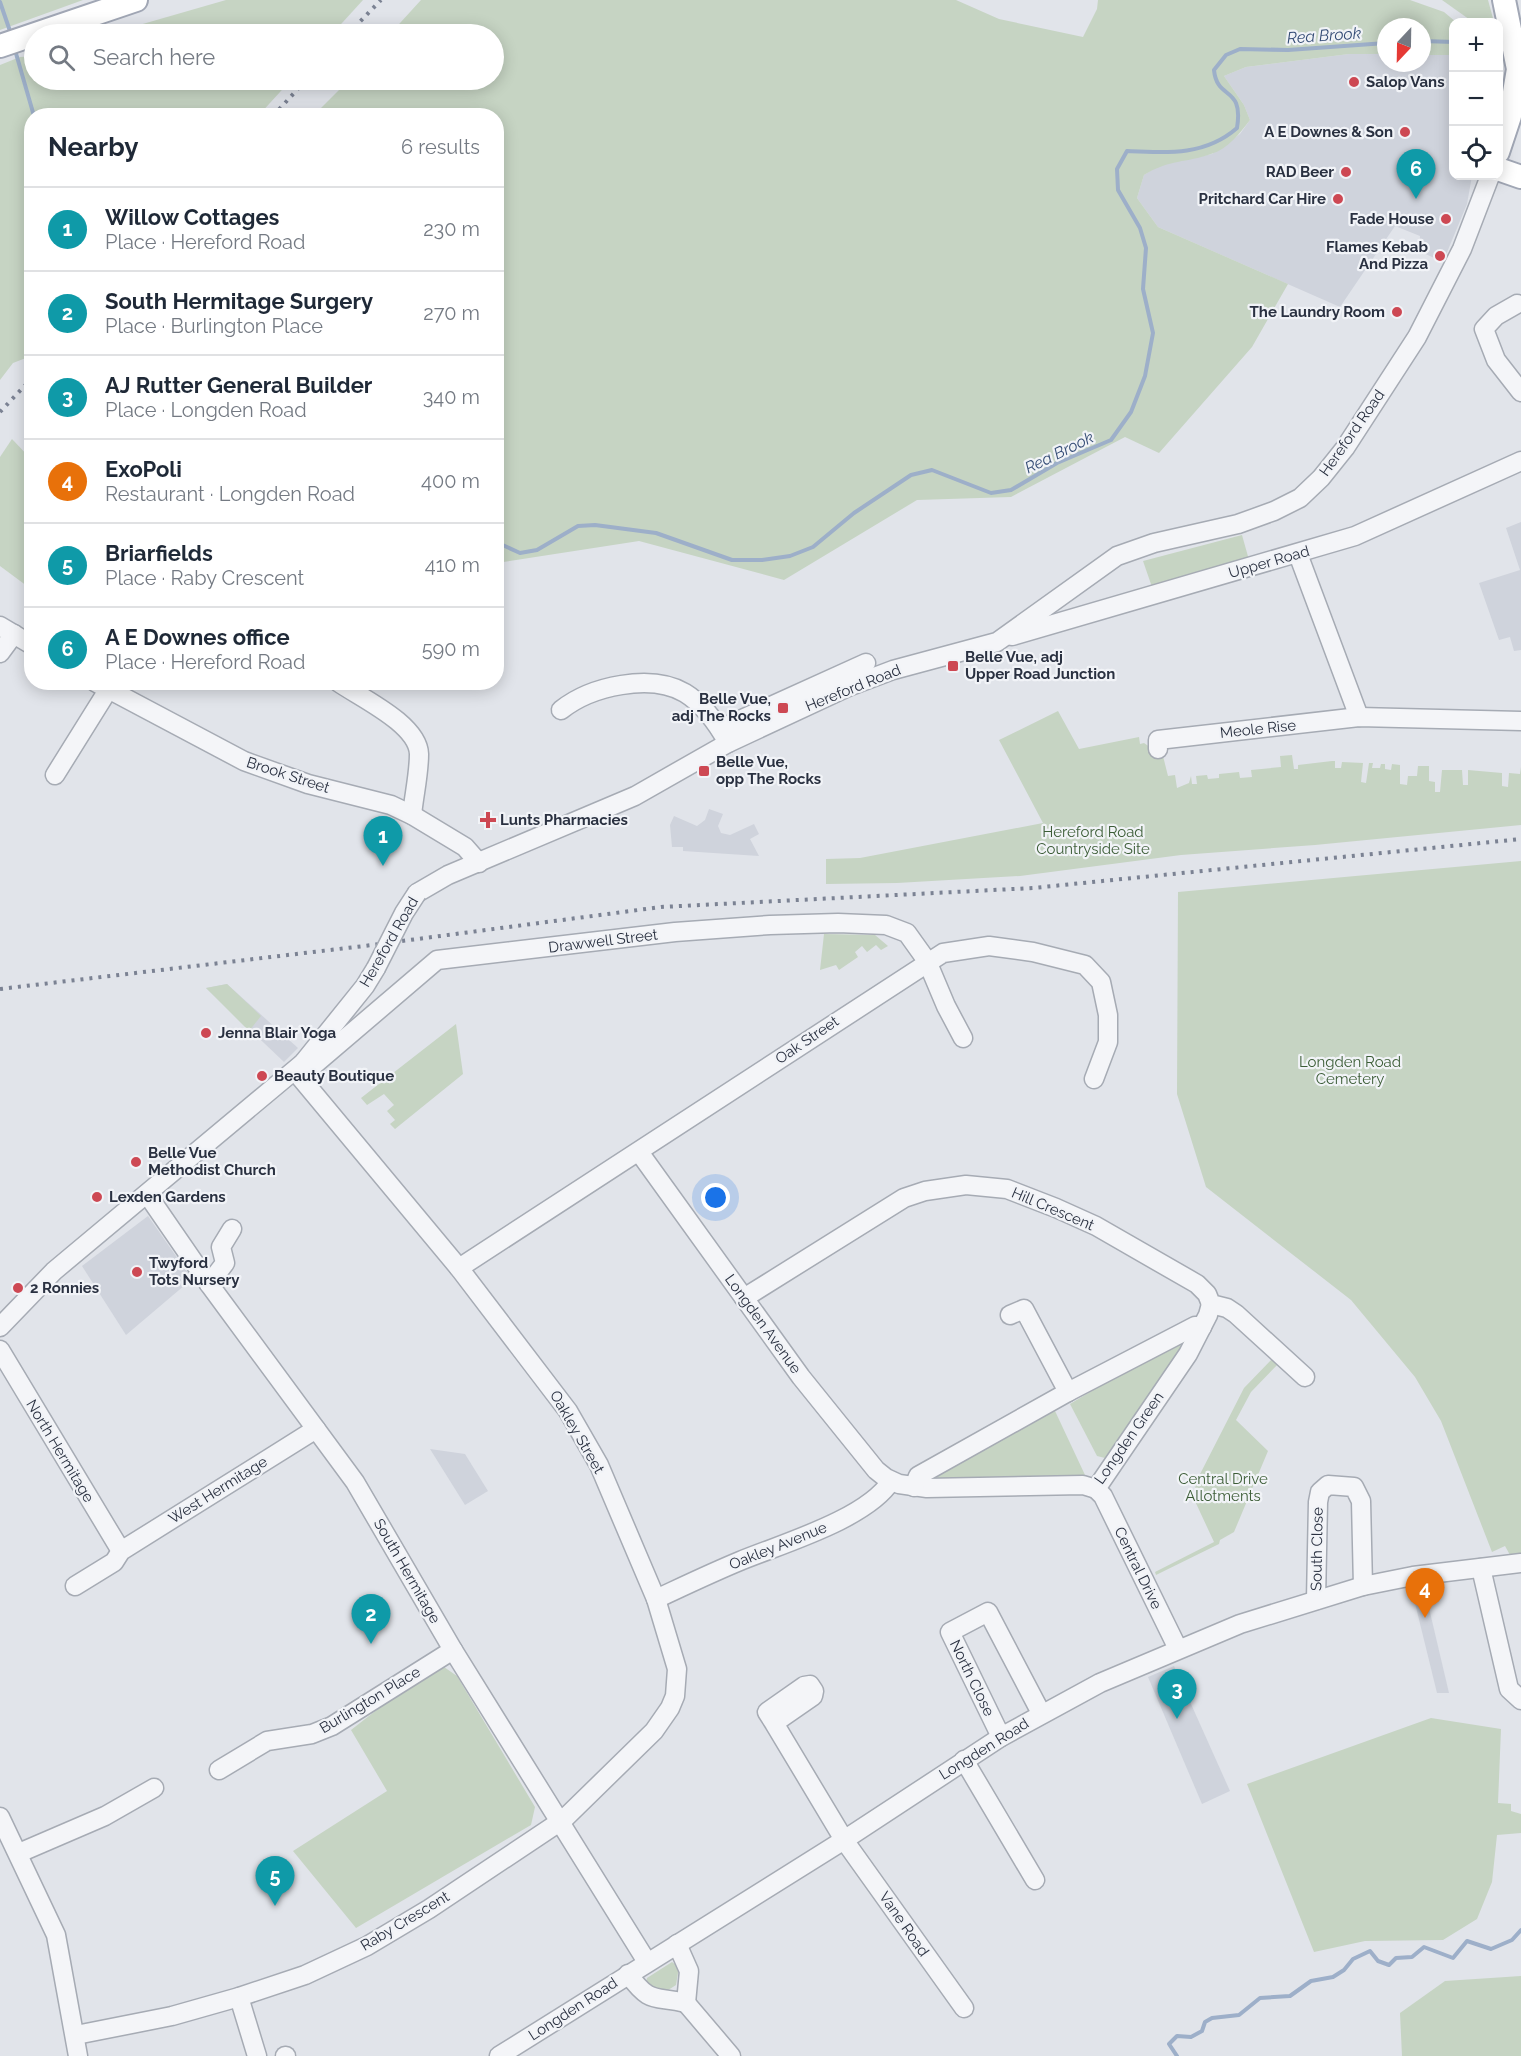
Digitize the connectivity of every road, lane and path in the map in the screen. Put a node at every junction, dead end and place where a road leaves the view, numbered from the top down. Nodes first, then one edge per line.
1 (136, 0) edge
2 (1506, 9) edge
3 (62, 24) edge
4 (24, 37) edge
5 (0, 46) edge
6 (1519, 74) edge
7 (1503, 137) edge
8 (1503, 170) edge
9 (1521, 177) edge
10 (1488, 180) edge
11 (1517, 304) dead end
12 (1521, 392) edge
13 (1521, 461) edge
14 (1298, 554) junction
15 (7, 630) edge
16 (1008, 636) junction
17 (24, 640) edge
18 (0, 653) edge
19 (866, 663) dead end
20 (102, 690) edge
21 (114, 690) edge
22 (350, 690) edge
23 (561, 710) dead end
24 (1359, 717) junction
25 (1521, 721) edge
26 (724, 736) junction
27 (1154, 744) dead end
28 (55, 775) dead end
29 (411, 815) junction
30 (479, 863) junction
31 (927, 961) junction
32 (963, 1038) dead end
33 (299, 1067) junction
34 (1102, 1073) dead end
35 (639, 1152) junction
36 (147, 1194) junction
37 (232, 1229) dead end
38 (459, 1268) junction
39 (209, 1284) junction
40 (744, 1298) junction
41 (1211, 1304) junction
42 (1010, 1315) dead end
43 (0, 1327) edge
44 (1202, 1327) junction
45 (0, 1350) edge
46 (1305, 1377) dead end
47 (1068, 1392) junction
48 (316, 1429) junction
49 (902, 1484) junction
50 (1096, 1489) junction
51 (121, 1551) junction
52 (1521, 1563) edge
53 (1481, 1568) junction
54 (87, 1585) dead end
55 (1363, 1586) junction
56 (656, 1599) junction
57 (1316, 1600) junction
58 (1178, 1649) junction
59 (453, 1650) junction
60 (1521, 1700) edge
61 (1041, 1713) junction
62 (774, 1724) dead end
63 (1000, 1737) junction
64 (964, 1760) junction
65 (219, 1770) dead end
66 (154, 1788) dead end
67 (0, 1817) edge
68 (558, 1822) junction
69 (844, 1840) junction
70 (19, 1853) junction
71 (1035, 1880) dead end
72 (677, 1944) junction
73 (646, 1962) junction
74 (628, 1974) junction
75 (239, 1997) junction
76 (686, 2003) junction
77 (964, 2008) dead end
78 (76, 2035) junction
79 (78, 2056) edge
80 (258, 2056) edge
81 (499, 2056) edge
82 (731, 2056) edge

1 - 3 main road
2 - 6 main road
4 - 5 main road
6 - 7 main road
8 - 9 main road
10 - 16 street, Hereford Road
11 - 12 street
13 - 14 street, Upper Road
14 - 16 street, Upper Road
14 - 24 street
15 - 17 street
15 - 18 street
16 - 26 street, Hereford Road
19 - 26 street, Hereford Road
20 - 28 street
21 - 29 street, Brook Street
22 - 29 street
23 - 26 street
24 - 25 street, Meole Rise
24 - 27 street, Meole Rise
26 - 30 street, Hereford Road
29 - 30 street, Brook Street
30 - 33 street, Hereford Road, bridge
31 - 32 street, Drawwell Street
31 - 33 street, Drawwell Street
31 - 34 street, Oak Street
31 - 35 street, Oak Street
33 - 36 street
33 - 38 street, Oakley Street
35 - 38 street, Oak Street
35 - 40 street, Longden Avenue
36 - 39 street, South Hermitage
36 - 43 street
37 - 39 street
38 - 56 street, Oakley Street
39 - 48 street, South Hermitage
40 - 41 street, Hill Crescent
40 - 49 street, Longden Avenue
41 - 44 street, Longden Green
41 - 46 street, Hill Crescent
42 - 47 street
44 - 47 street
44 - 50 street, Longden Green
45 - 51 street, North Hermitage
47 - 49 street
48 - 51 street, West Hermitage
48 - 59 street, South Hermitage
49 - 50 street, Longden Green
49 - 56 street, Oakley Avenue
50 - 58 street, Central Drive
51 - 54 street, West Hermitage
52 - 53 street, Longden Road
53 - 55 street, Longden Road
53 - 60 street
55 - 57 street, Longden Road
55 - 57 street, South Close
56 - 68 street, Oakley Street
57 - 58 street, Longden Road
58 - 61 street, Longden Road
59 - 65 street, Burlington Place
59 - 68 street, South Hermitage
61 - 63 street, Longden Road
61 - 63 street, North Close
62 - 69 street, Vane Road
63 - 64 street, Longden Road
64 - 69 street, Longden Road
64 - 71 street
66 - 70 street
67 - 70 street
68 - 73 street, South Hermitage
68 - 75 street, Raby Crescent
69 - 72 street, Longden Road
69 - 77 street, Vane Road
70 - 78 street
72 - 73 street, Longden Road
72 - 76 street
73 - 74 street, Longden Road
74 - 76 street
74 - 81 street, Longden Road
75 - 78 street, Raby Crescent
75 - 80 street
76 - 82 street
78 - 79 street

